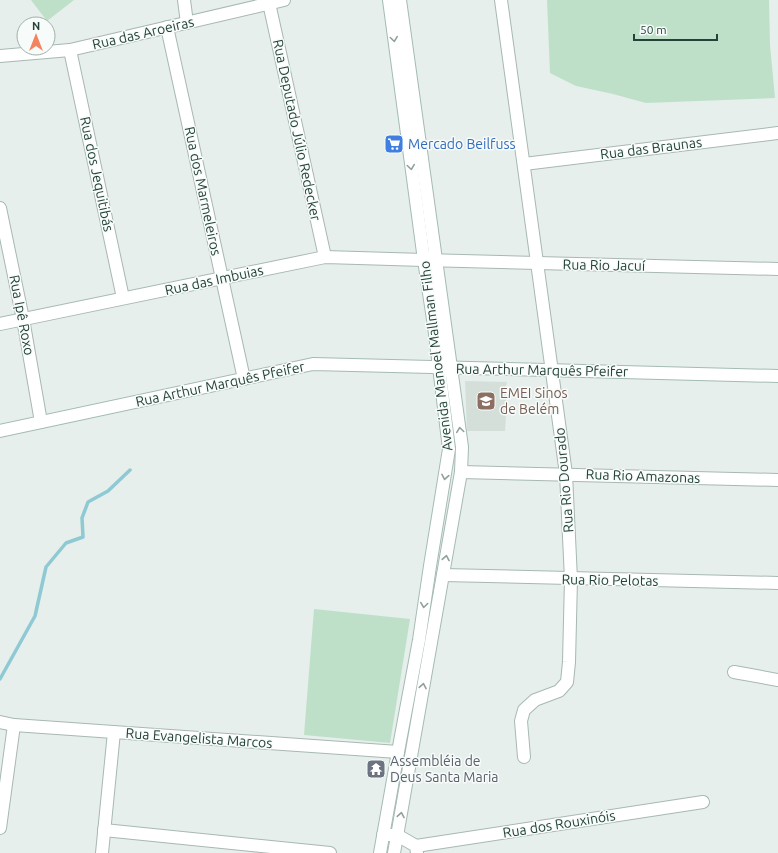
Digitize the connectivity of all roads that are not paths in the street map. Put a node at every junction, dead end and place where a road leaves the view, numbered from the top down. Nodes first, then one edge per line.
1 (184, 0) edge
2 (284, 0) edge
3 (389, 0) edge
4 (400, 0) edge
5 (501, 0) edge
6 (269, 3) junction
7 (187, 23) junction
8 (167, 27) junction
9 (70, 50) junction
10 (0, 56) edge
11 (778, 133) edge
12 (524, 164) junction
13 (0, 208) edge
14 (325, 257) junction
15 (430, 260) junction
16 (537, 263) junction
17 (778, 269) edge
18 (222, 278) junction
19 (123, 298) junction
20 (23, 319) junction
21 (0, 324) edge
22 (439, 368) junction
23 (451, 368) junction
24 (552, 370) junction
25 (778, 376) edge
26 (244, 379) junction
27 (41, 422) junction
28 (0, 431) edge
29 (461, 472) junction
30 (566, 474) junction
31 (778, 480) edge
32 (443, 575) junction
33 (571, 579) junction
34 (778, 583) edge
35 (734, 672) dead end
36 (778, 680) edge
37 (0, 722) edge
38 (14, 725) junction
39 (114, 732) junction
40 (398, 752) junction
41 (524, 757) dead end
42 (703, 802) dead end
43 (0, 828) edge
44 (104, 830) junction
45 (383, 835) junction
46 (398, 835) junction
47 (416, 849) edge
48 (102, 853) edge
49 (330, 853) edge
50 (380, 853) edge
51 (394, 853) edge

1 - 7 street
2 - 6 street, Rua das Aroeiras
3 -> 15 street, Avenida Manoel Mallman Filho
4 - 15 street, Avenida Manoel Mallman Filho
5 - 12 street, Rua Rio Dourado
6 - 7 street, Rua das Aroeiras
6 - 14 street, Rua Deputado Júlio Redecker
7 - 8 street, Rua das Aroeiras
8 - 9 street, Rua das Aroeiras
8 - 18 street, Rua dos Marmeleiros
9 - 10 street, Rua das Aroeiras
9 - 19 street, Rua dos Jequitibás
11 - 12 street, Rua das Braunas
12 - 16 street, Rua Rio Dourado
13 - 20 street, Rua Ipê Roxo
14 - 15 street, Rua das Imbuias
14 - 18 street, Rua das Imbuias
15 - 16 street, Rua Rio Jacuí
15 - 22 street, Avenida Manoel Mallman Filho
15 - 23 street, Avenida Manoel Mallman Filho
16 - 17 street, Rua Rio Jacuí
16 - 24 street, Rua Rio Dourado
18 - 19 street, Rua das Imbuias
18 - 26 street, Rua dos Marmeleiros
19 - 20 street, Rua das Imbuias
20 - 21 street, Rua das Imbuias
20 - 27 street, Rua Ipê Roxo
22 - 23 street, Rua Arthur Marquês Pfeifer
22 - 26 street, Rua Arthur Marquês Pfeifer
22 -> 40 street, Avenida Manoel Mallman Filho
23 - 24 street, Rua Arthur Marquês Pfeifer
29 -> 23 street, Avenida Manoel Mallman Filho
24 - 25 street, Rua Arthur Marquês Pfeifer
24 - 30 street, Rua Rio Dourado
26 - 27 street, Rua Arthur Marquês Pfeifer
27 - 28 street, Rua Arthur Marquês Pfeifer
29 - 30 street, Rua Rio Amazonas
32 -> 29 street, Avenida Manoel Mallman Filho
30 - 31 street, Rua Rio Amazonas
30 - 33 street, Rua Rio Dourado
32 - 33 street, Rua Rio Pelotas
46 -> 32 street, Avenida Manoel Mallman Filho
33 - 34 street, Rua Rio Pelotas
33 - 41 street, Rua Rio Dourado
35 - 36 street
37 - 38 street, Rua Evangelista Marcos
38 - 39 street, Rua Evangelista Marcos
38 - 43 street
39 - 40 street, Rua Evangelista Marcos
39 - 44 street
40 - 45 street, Avenida Manoel Mallman Filho
42 - 47 street, Rua dos Rouxinóis
44 - 48 street
44 - 49 street
45 - 46 street
45 - 50 street, Avenida Manoel Mallman Filho
46 - 47 street
46 - 51 street, Avenida Manoel Mallman Filho

